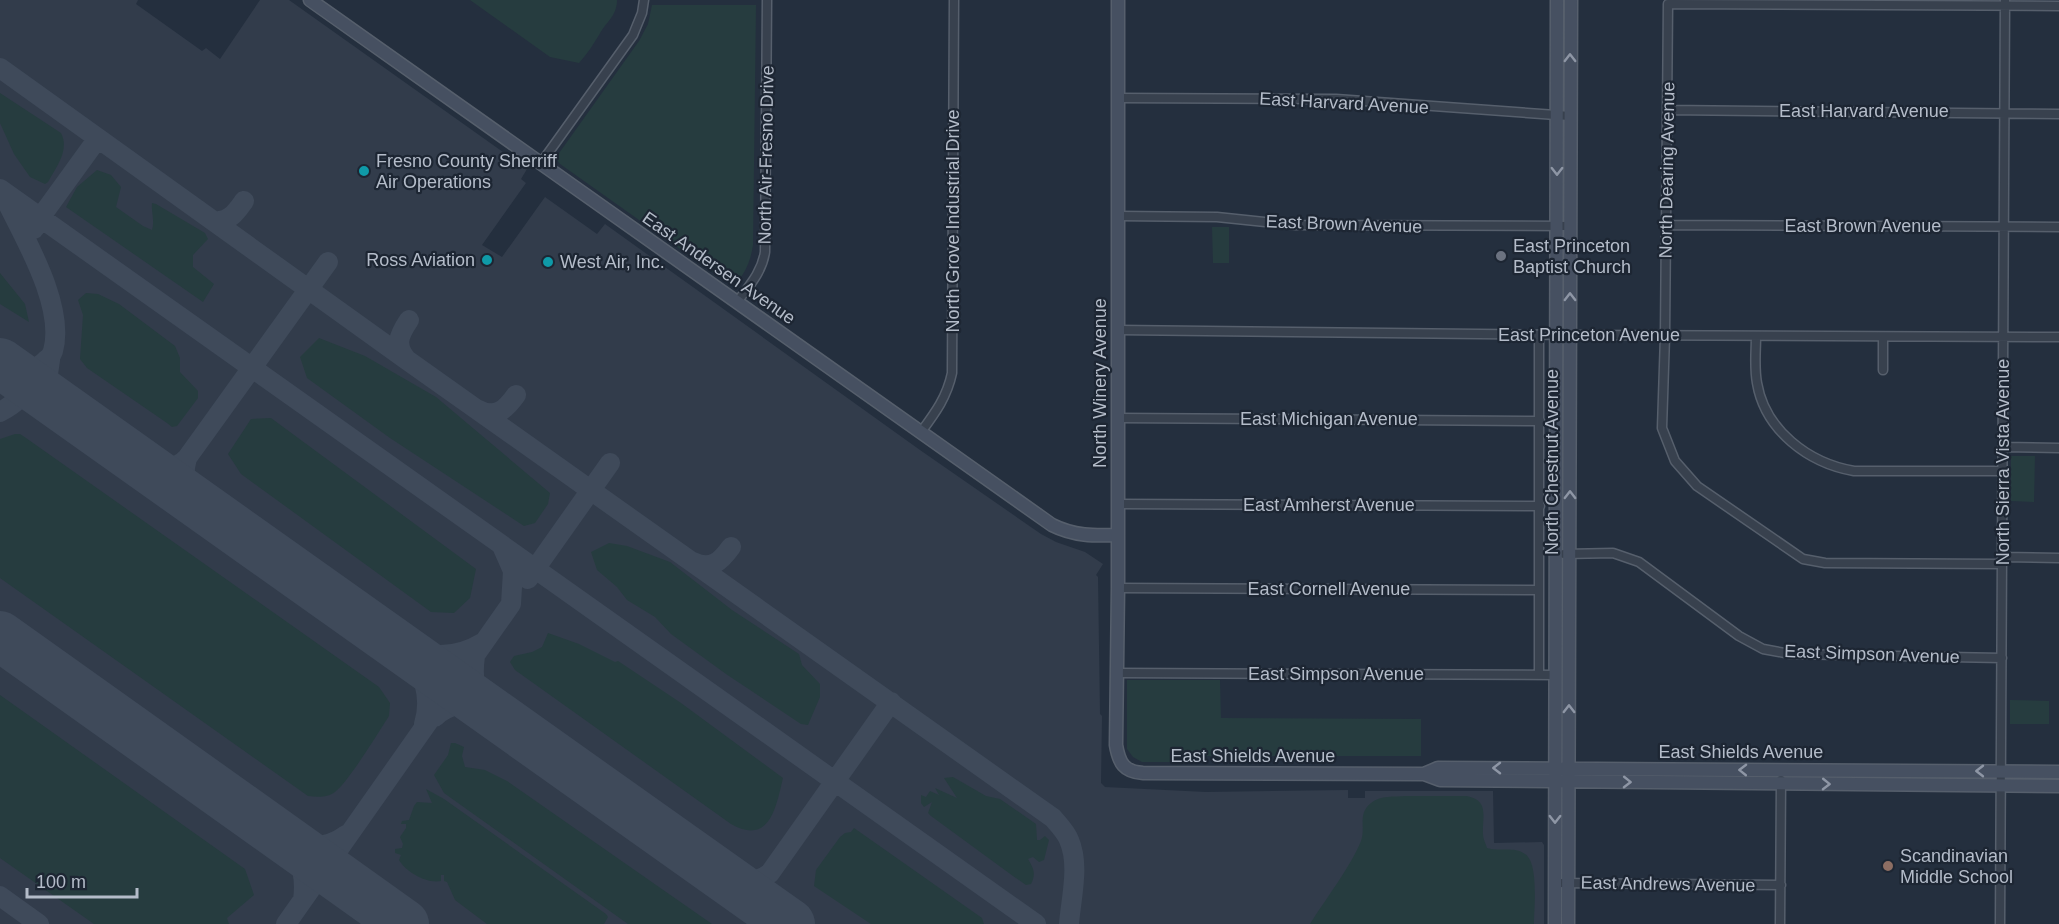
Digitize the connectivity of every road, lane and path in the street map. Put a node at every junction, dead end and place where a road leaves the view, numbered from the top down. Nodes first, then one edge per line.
1 (310, 0) edge
2 (644, 0) edge
3 (767, 0) edge
4 (954, 0) edge
5 (1118, 0) edge
6 (1557, 0) edge
7 (1571, 0) edge
8 (2005, 3) edge
9 (2059, 6) edge
10 (1118, 98) junction
11 (1668, 110) junction
12 (2004, 112) junction
13 (2059, 114) edge
14 (1557, 116) junction
15 (1570, 116) junction
16 (541, 164) junction
17 (1118, 216) junction
18 (1667, 225) junction
19 (1557, 226) junction
20 (1570, 226) junction
21 (2004, 227) junction
22 (2059, 227) edge
23 (737, 302) junction
24 (1118, 330) junction
25 (1539, 335) junction
26 (1557, 335) junction
27 (1570, 335) junction
28 (1665, 336) junction
29 (1756, 336) junction
30 (1883, 337) junction
31 (2003, 337) junction
32 (2059, 337) edge
33 (1883, 370) dead end
34 (1118, 418) junction
35 (1540, 421) junction
36 (921, 432) junction
37 (2003, 447) junction
38 (2059, 448) edge
39 (2002, 471) junction
40 (1118, 504) junction
41 (1540, 506) junction
42 (1118, 535) junction
43 (1556, 554) junction
44 (1569, 554) junction
45 (2059, 558) edge
46 (2002, 561) junction
47 (1556, 587) junction
48 (1118, 588) junction
49 (1539, 590) junction
50 (1569, 654) junction
51 (2002, 658) junction
52 (1117, 673) junction
53 (1539, 675) junction
54 (1556, 675) junction
55 (1121, 764) joint
56 (1569, 768) junction
57 (1782, 770) junction
58 (2001, 771) junction
59 (2059, 772) edge
60 (1555, 774) junction
61 (1569, 781) junction
62 (1781, 783) junction
63 (2001, 785) junction
64 (2059, 786) edge
65 (1555, 883) junction
66 (1569, 883) junction
67 (1781, 885) junction
68 (1555, 924) edge
69 (1568, 924) edge
70 (1780, 924) edge
71 (2001, 924) edge

1 - 16 main road, East Andersen Avenue
2 - 16 street
3 - 23 street, North Air-Fresno Drive
4 - 36 street, North Grove Industrial Drive
5 - 10 main road, North Winery Avenue
6 - 14 main road, North Chestnut Avenue
15 -> 7 main road, North Chestnut Avenue
8 - 9 street
8 - 11 street, North Dearing Avenue
8 - 12 street, North Sierra Vista Avenue
10 - 14 street, East Harvard Avenue
10 - 17 main road, North Winery Avenue
11 - 12 street, East Harvard Avenue
11 - 18 street, North Dearing Avenue
12 - 13 street, East Harvard Avenue
12 - 21 street, North Sierra Vista Avenue
14 - 15 street, East Harvard Avenue
14 -> 19 main road, North Chestnut Avenue
15 - 20 main road, North Chestnut Avenue
16 - 23 main road, East Andersen Avenue
17 - 19 street, East Brown Avenue
17 - 24 main road, North Winery Avenue
18 - 21 street, East Brown Avenue
18 - 28 street, North Dearing Avenue
19 - 20 street, East Brown Avenue
19 - 26 main road, North Chestnut Avenue
27 -> 20 main road, North Chestnut Avenue
21 - 22 street, East Brown Avenue
21 - 31 street, North Sierra Vista Avenue
23 - 36 main road, East Andersen Avenue
24 - 25 street, East Princeton Avenue
24 - 34 main road, North Winery Avenue
25 - 26 street, East Princeton Avenue
25 - 35 street
26 - 27 street, East Princeton Avenue
26 - 43 main road, North Chestnut Avenue
27 - 28 street, East Princeton Avenue
44 -> 27 main road, North Chestnut Avenue
28 - 29 street, East Princeton Avenue
28 - 46 street
29 - 30 street, East Princeton Avenue
29 - 39 street
30 - 31 street, East Princeton Avenue
30 - 33 street
31 - 32 street, East Princeton Avenue
31 - 37 street, North Sierra Vista Avenue
34 - 35 street, East Michigan Avenue
34 - 40 main road, North Winery Avenue
35 - 41 street
36 - 42 main road, East Andersen Avenue
37 - 38 street
37 - 39 street, North Sierra Vista Avenue
39 - 46 street, North Sierra Vista Avenue
40 - 41 street, East Amherst Avenue
40 - 42 main road, North Winery Avenue
41 - 49 street
42 - 48 main road, North Winery Avenue
43 - 44 street, East Simpson Avenue
43 - 47 main road, North Chestnut Avenue
44 - 50 main road, North Chestnut Avenue
44 - 51 street, East Simpson Avenue
45 - 46 street
46 - 51 street, North Sierra Vista Avenue
47 - 50 main road
47 - 54 main road, North Chestnut Avenue
48 - 49 street, East Cornell Avenue
48 - 52 main road, North Winery Avenue
49 - 53 street
56 -> 50 main road, North Chestnut Avenue
51 - 58 street, North Sierra Vista Avenue
52 - 53 street, East Simpson Avenue
52 - 55 main road, North Winery Avenue
53 - 54 street, East Simpson Avenue
54 - 60 main road, North Chestnut Avenue
55 - 60 main road, East Shields Avenue
57 -> 56 main road, East Shields Avenue
56 - 60 main road, East Shields Avenue
56 - 61 main road, North Chestnut Avenue
58 -> 57 main road, East Shields Avenue
57 - 62 street
58 - 59 main road, East Shields Avenue
58 - 63 street, North Sierra Vista Avenue
60 - 61 main road, East Shields Avenue
60 -> 65 main road, North Chestnut Avenue
61 -> 62 main road, East Shields Avenue
61 - 66 main road, North Chestnut Avenue
62 -> 63 main road, East Shields Avenue
62 - 67 street
63 - 64 main road, East Shields Avenue
63 - 71 street, North Sierra Vista Avenue
65 - 66 street, East Andrews Avenue
65 - 68 main road, North Chestnut Avenue
66 - 67 street, East Andrews Avenue
66 - 69 main road, North Chestnut Avenue
67 - 70 street

